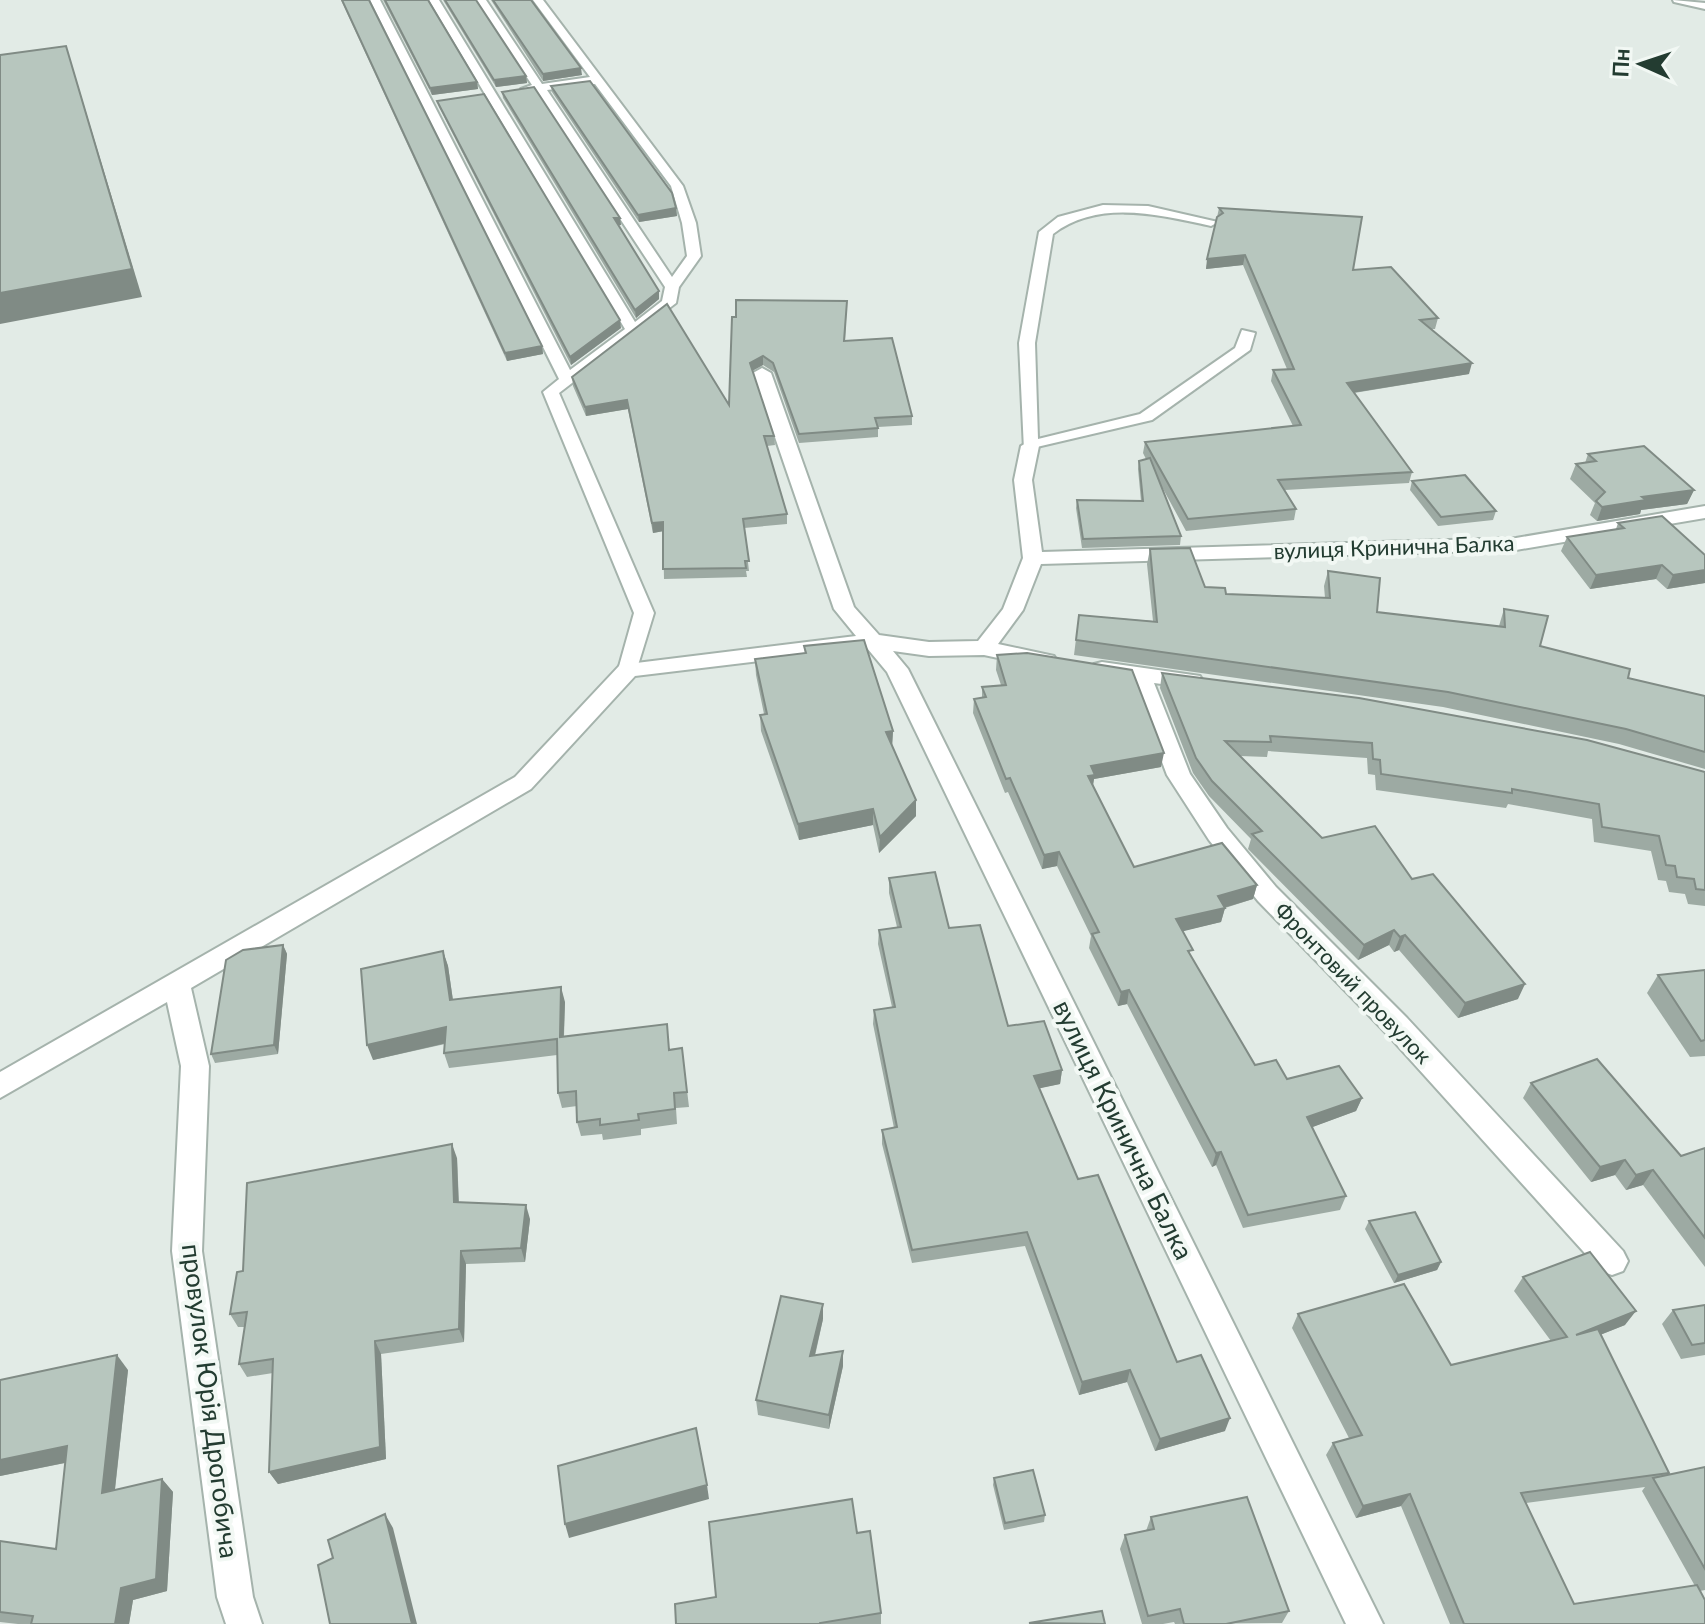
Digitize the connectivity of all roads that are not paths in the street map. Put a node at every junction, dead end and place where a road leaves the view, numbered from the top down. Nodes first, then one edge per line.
1 (375, 0) edge
2 (434, 0) edge
3 (481, 0) edge
4 (538, 0) edge
5 (1678, 0) edge
6 (1705, 6) edge
7 (597, 80) junction
8 (539, 87) junction
9 (496, 93) junction
10 (1211, 222) dead end
11 (672, 287) junction
12 (633, 331) junction
13 (1247, 333) dead end
14 (762, 373) edge
15 (567, 379) junction
16 (1030, 446) junction
17 (1705, 512) edge
18 (1033, 558) junction
19 (872, 641) junction
20 (984, 648) junction
21 (628, 670) junction
22 (1140, 674) junction
23 (1217, 685) edge
24 (177, 986) junction
25 (0, 1086) edge
26 (1612, 1261) dead end
27 (244, 1624) edge
28 (1365, 1624) edge

1 - 15 lane
2 - 9 lane
3 - 8 lane
4 - 7 lane
5 - 6 lane
7 - 8 lane
7 - 11 lane
8 - 9 lane
8 - 11 lane
9 - 12 lane
10 - 16 lane
11 - 12 lane
12 - 15 lane
13 - 16 lane
14 - 19 street, вулиця Кринична Балка
15 - 21 lane
16 - 18 street
17 - 18 street, вулиця Кринична Балка
18 - 20 street
19 - 20 street
19 - 21 street
19 - 28 street, вулиця Кринична Балка
20 - 22 street
21 - 24 street
22 - 23 street
22 - 26 street, Фронтовий провулок
24 - 25 street
24 - 27 street, провулок Юрія Дрогобича

